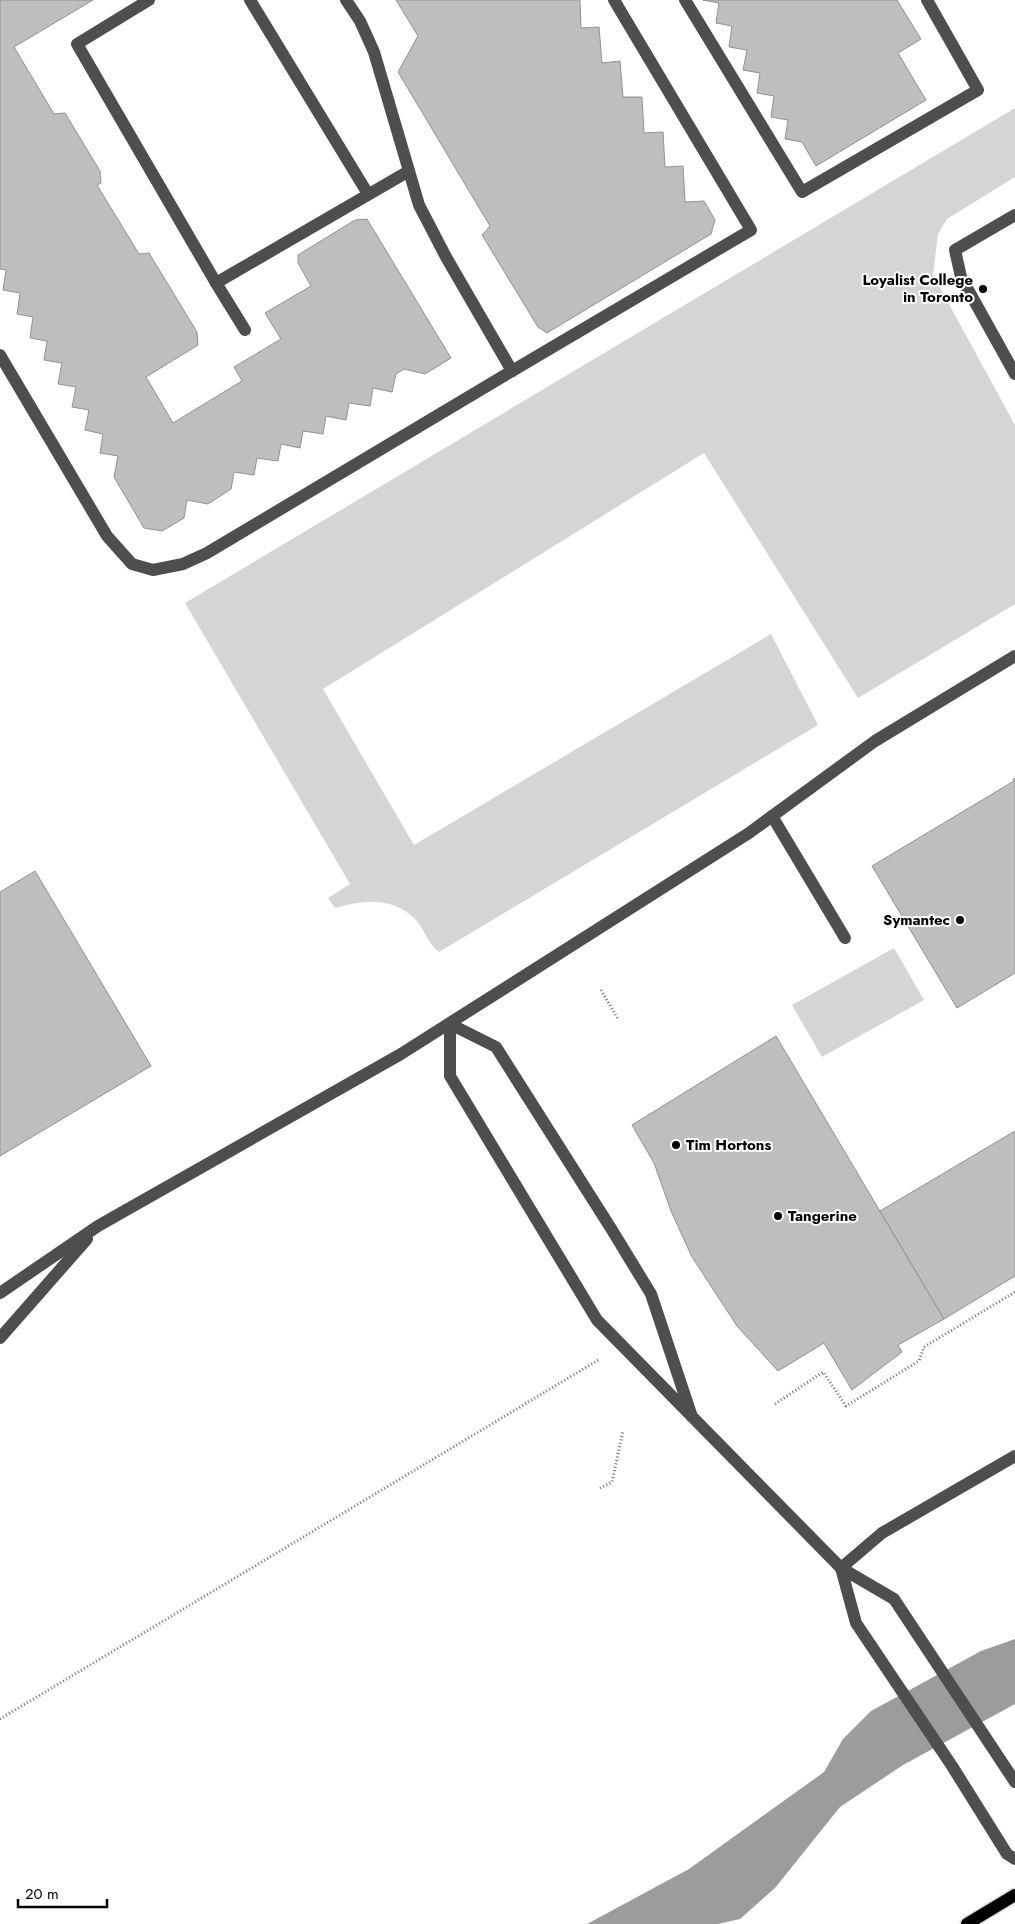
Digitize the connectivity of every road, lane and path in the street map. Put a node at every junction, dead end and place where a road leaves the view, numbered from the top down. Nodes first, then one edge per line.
1 (149, 0) edge
2 (250, 0) edge
3 (346, 0) edge
4 (614, 0) edge
5 (685, 0) edge
6 (927, 0) edge
7 (409, 171) junction
8 (368, 194) junction
9 (1015, 215) edge
10 (216, 283) junction
11 (245, 330) dead end
12 (0, 356) edge
13 (512, 371) junction
14 (1015, 374) edge
15 (1015, 656) edge
16 (772, 816) junction
17 (845, 938) dead end
18 (601, 990) dead end
19 (618, 1019) dead end
20 (450, 1024) junction
21 (98, 1226) junction
22 (0, 1292) edge
23 (1015, 1292) edge
24 (0, 1338) edge
25 (600, 1360) dead end
26 (775, 1404) dead end
27 (692, 1417) junction
28 (623, 1431) dead end
29 (1015, 1456) edge
30 (600, 1488) dead end
31 (841, 1568) junction
32 (0, 1720) edge
33 (1015, 1782) edge
34 (1015, 1859) edge
35 (1015, 1895) edge
36 (967, 1924) edge

1 - 10 street
2 - 8 street
3 - 7 street
4 - 13 street
5 - 6 street
7 - 8 street
7 - 13 street
8 - 10 street
9 - 14 street
10 - 11 street
12 - 13 street
15 - 16 street
16 - 17 street
16 - 20 street
18 - 19 path
20 - 21 street
20 - 27 street
20 - 27 street
21 - 22 street
21 - 24 street
23 - 26 path
25 - 32 path
27 - 31 street
28 - 30 path
29 - 31 street
31 - 33 street
31 - 34 street
35 - 36 main road

